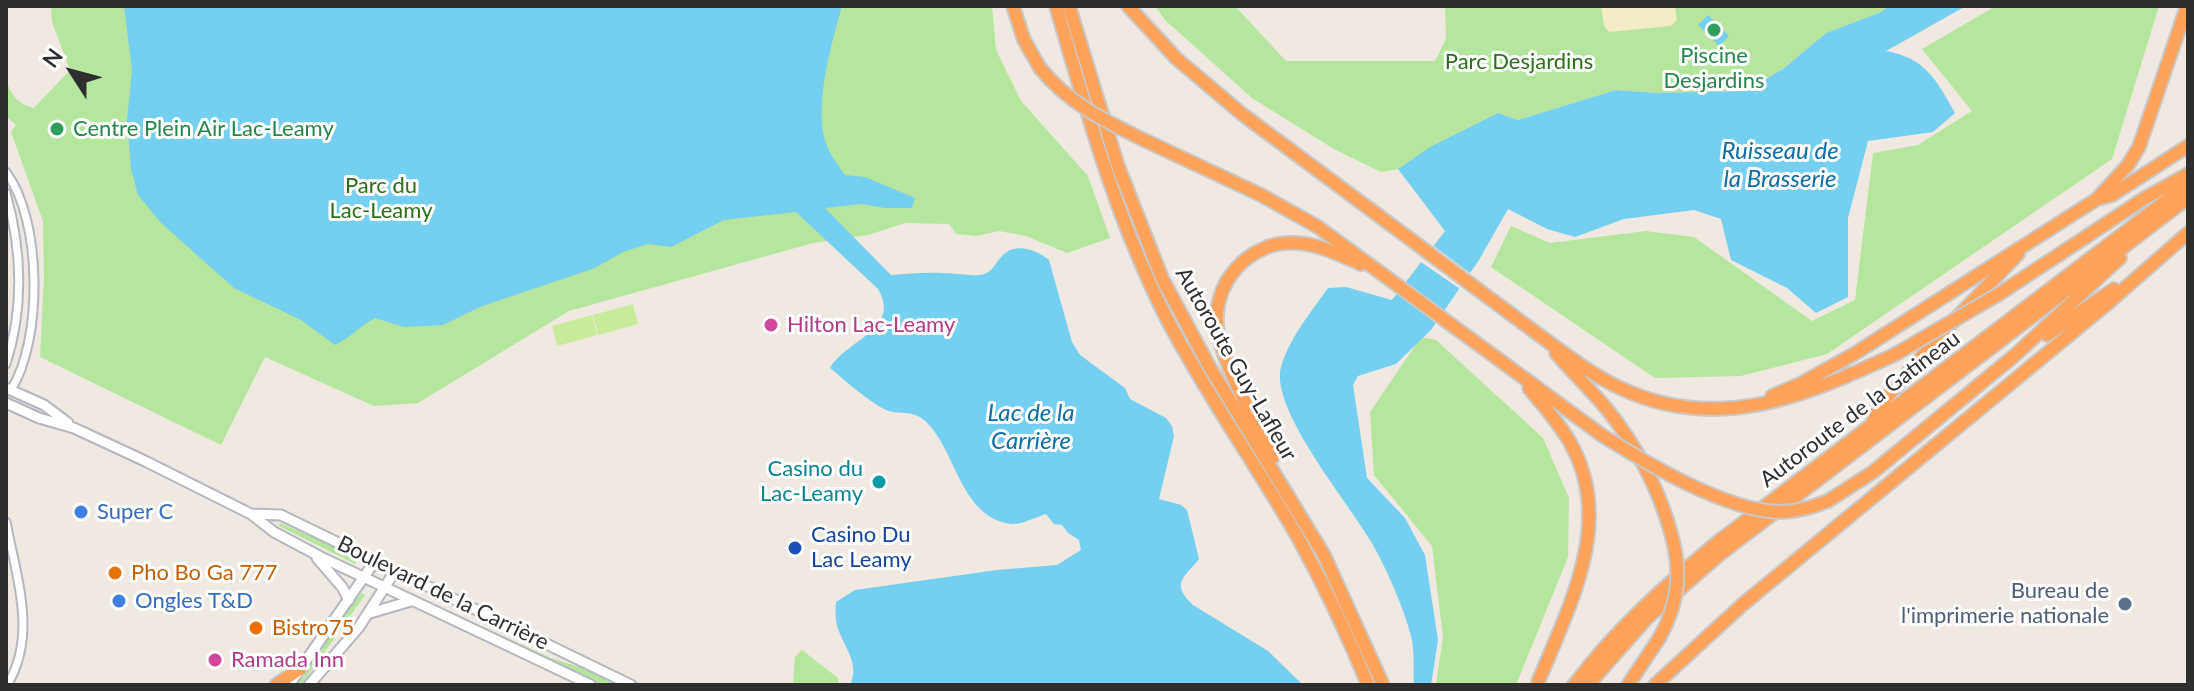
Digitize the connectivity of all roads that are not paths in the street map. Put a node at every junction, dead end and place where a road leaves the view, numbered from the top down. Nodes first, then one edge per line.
1 (1013, 6) edge
2 (1056, 6) edge
3 (1069, 6) edge
4 (1128, 6) edge
5 (2187, 6) edge
6 (2188, 146) edge
7 (6, 172) edge
8 (2188, 174) edge
9 (2188, 184) edge
10 (6, 193) edge
11 (2188, 198) edge
12 (2097, 199) junction
13 (2155, 223) junction
14 (2188, 233) edge
15 (2029, 244) junction
16 (2146, 268) junction
17 (1384, 274) junction
18 (1543, 338) junction
19 (2014, 356) junction
20 (6, 364) edge
21 (1517, 373) junction
22 (7, 395) edge
23 (1746, 406) junction
24 (1870, 426) junction
25 (251, 514) junction
26 (1301, 514) junction
27 (6, 522) edge
28 (314, 554) junction
29 (375, 561) junction
30 (395, 571) junction
31 (364, 578) junction
32 (385, 588) junction
33 (349, 600) junction
34 (411, 601) junction
35 (370, 613) junction
36 (301, 668) junction
37 (7, 685) edge
38 (276, 685) edge
39 (289, 685) edge
40 (309, 685) edge
41 (591, 685) edge
42 (631, 685) edge
43 (1368, 685) edge
44 (1383, 685) edge
45 (1537, 685) edge
46 (1574, 685) edge
47 (1588, 685) edge
48 (1628, 685) edge
49 (1655, 685) edge

1 - 17 highway, bridge
2 - 43 highway, Autoroute Guy-Lafleur
3 - 26 highway, Autoroute Guy-Lafleur
4 - 18 highway
5 - 12 highway
6 - 12 highway
7 - 22 street
8 - 23 highway, bridge
9 - 24 highway, Autoroute de la Gatineau
10 - 20 street
11 - 13 highway, Autoroute de la Gatineau
12 - 15 highway
13 - 19 highway
13 - 47 highway, Autoroute de la Gatineau
14 - 16 highway
15 - 23 highway
15 - 24 highway
16 - 19 highway
16 - 49 highway
17 - 21 highway
17 - 26 highway
18 - 23 highway
18 - 48 highway, bridge
19 - 21 highway, bridge
21 - 45 highway
22 - 25 main road, Boulevard de la Carrière
24 - 46 highway, Autoroute de la Gatineau
25 - 28 main road, Boulevard de la Carrière
25 - 29 main road, Boulevard de la Carrière
26 - 44 highway, Autoroute Guy-Lafleur
27 - 37 street
28 - 31 main road, Boulevard de la Carrière
28 - 33 main road
29 - 30 main road, Boulevard de la Carrière
29 - 31 main road
30 - 32 main road
30 - 42 main road, Boulevard de la Carrière
31 - 32 main road, Boulevard de la Carrière
31 - 33 main road
32 - 34 main road, Boulevard de la Carrière
32 - 35 main road
33 - 36 main road
34 - 35 main road
34 - 41 main road, Boulevard de la Carrière
35 - 40 main road
36 - 38 highway
36 - 39 main road

